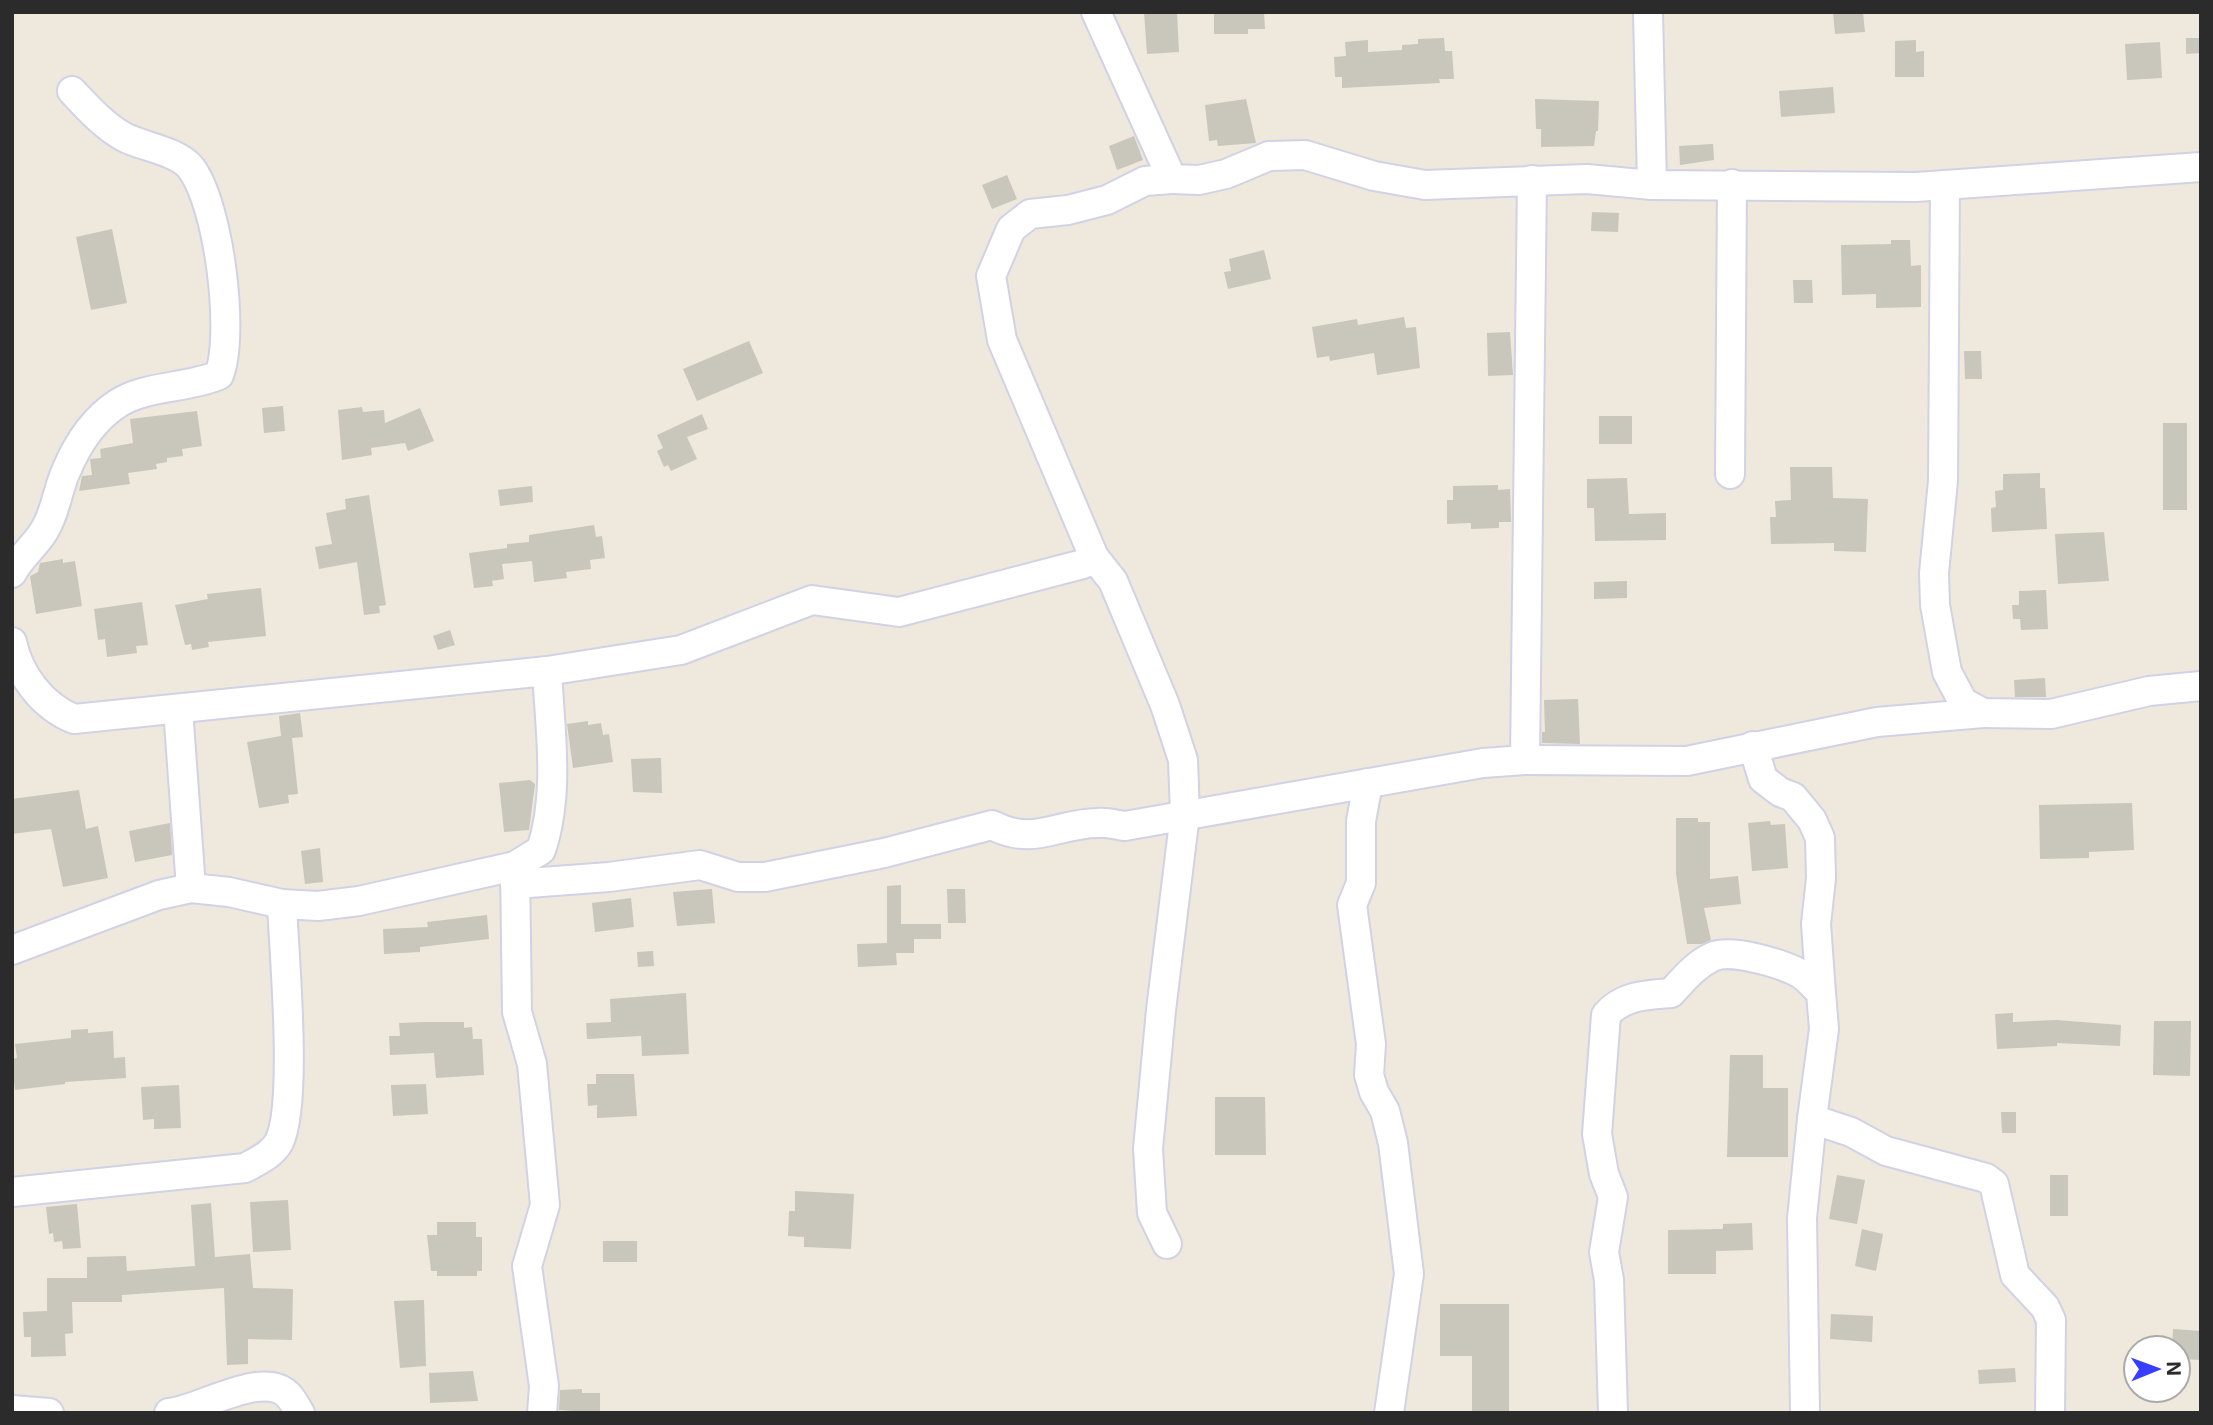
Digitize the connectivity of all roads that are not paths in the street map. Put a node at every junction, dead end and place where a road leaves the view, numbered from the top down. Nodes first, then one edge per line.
1 (1096, 12) edge
2 (1648, 12) edge
3 (72, 91) dead end
4 (2201, 167) edge
5 (1172, 179) junction
6 (1532, 180) junction
7 (1732, 184) junction
8 (1652, 185) junction
9 (1945, 185) junction
10 (1730, 474) dead end
11 (1094, 557) junction
12 (12, 573) edge
13 (12, 642) edge
14 (547, 671) junction
15 (2201, 686) edge
16 (178, 709) junction
17 (1983, 713) junction
18 (1753, 746) junction
19 (1525, 760) junction
20 (1368, 783) junction
21 (1185, 814) junction
22 (515, 875) junction
23 (191, 888) junction
24 (282, 904) junction
25 (12, 950) edge
26 (1821, 993) junction
27 (1812, 1119) junction
28 (12, 1192) edge
29 (1167, 1244) dead end
30 (12, 1410) edge
31 (49, 1413) edge
32 (169, 1413) edge
33 (300, 1413) edge
34 (542, 1413) edge
35 (1389, 1413) edge
36 (1613, 1413) edge
37 (1805, 1413) edge
38 (2050, 1413) edge

1 - 5 street
2 - 8 street
3 - 12 street
4 - 9 street
5 - 6 street
5 - 11 street
6 - 8 street
6 - 19 street
7 - 8 street
7 - 9 street
7 - 10 street
9 - 17 street
11 - 14 street
11 - 21 street
13 - 16 street
14 - 16 street
14 - 22 street
15 - 17 street
16 - 23 street
17 - 18 street
18 - 19 street
18 - 26 street
19 - 20 street
20 - 21 street
20 - 35 street
21 - 22 street
21 - 29 street
22 - 24 street
22 - 34 street
23 - 24 street
23 - 25 street
24 - 28 street
26 - 27 street
26 - 36 street
27 - 37 street
27 - 38 street
30 - 31 street
32 - 33 street

